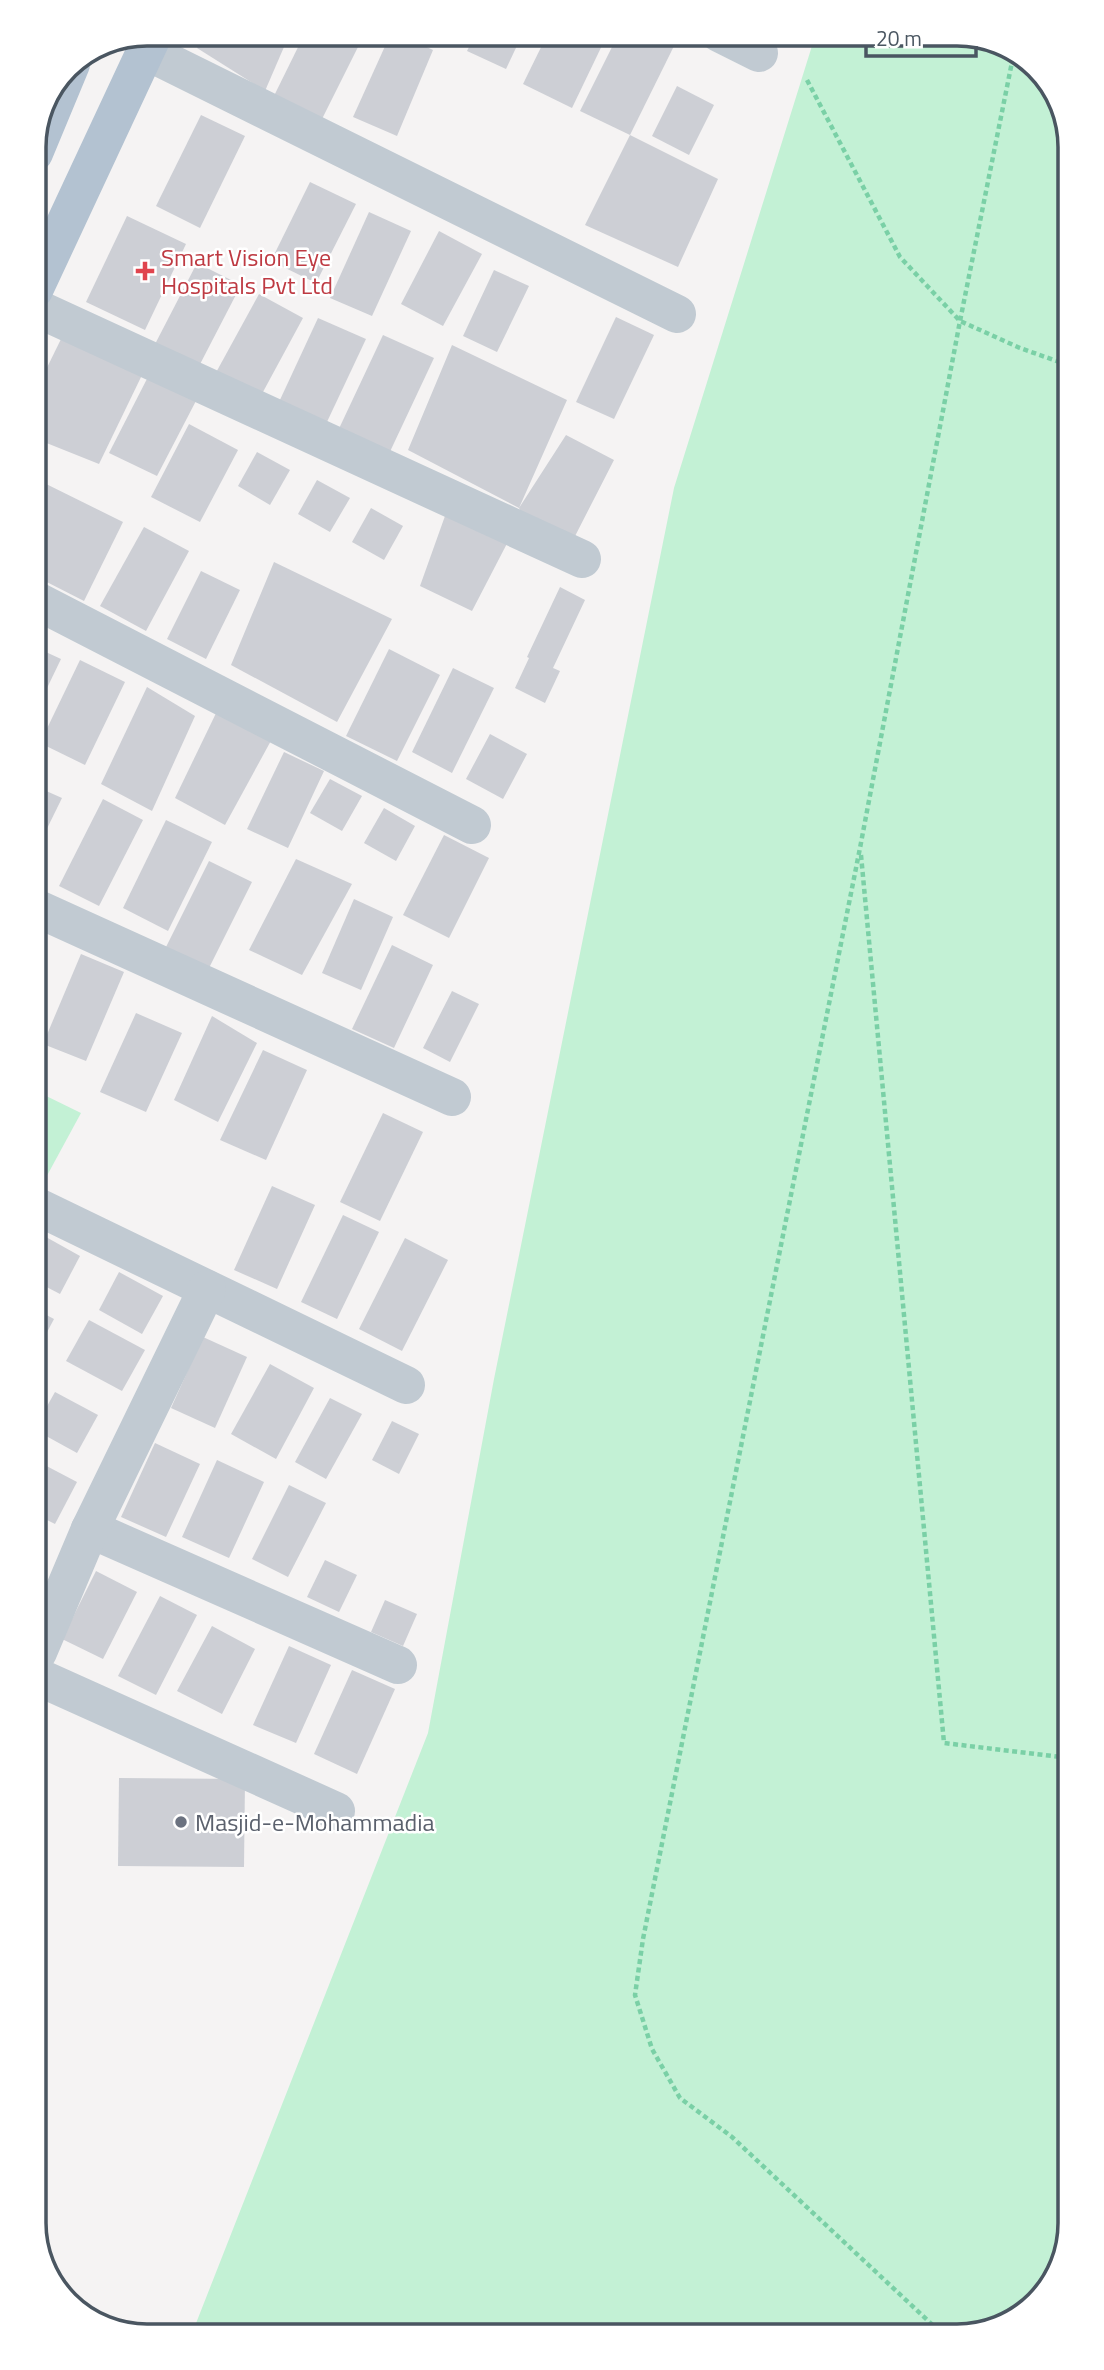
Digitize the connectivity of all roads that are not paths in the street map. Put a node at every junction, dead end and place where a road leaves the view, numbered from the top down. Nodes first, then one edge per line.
1 (148, 46) edge
2 (158, 46) edge
3 (745, 46) edge
4 (759, 53) dead end
5 (46, 264) edge
6 (46, 313) edge
7 (677, 314) dead end
8 (582, 559) dead end
9 (46, 606) edge
10 (471, 825) dead end
11 (46, 913) edge
12 (452, 1097) dead end
13 (46, 1211) edge
14 (207, 1289) junction
15 (406, 1385) dead end
16 (90, 1529) junction
17 (46, 1633) edge
18 (398, 1665) dead end
19 (46, 1681) edge
20 (336, 1811) dead end

1 - 5 main road
2 - 7 street
3 - 4 street
6 - 8 street
9 - 10 street
11 - 12 street
13 - 14 street
14 - 15 street
14 - 16 street
16 - 17 street
16 - 18 street
19 - 20 street

